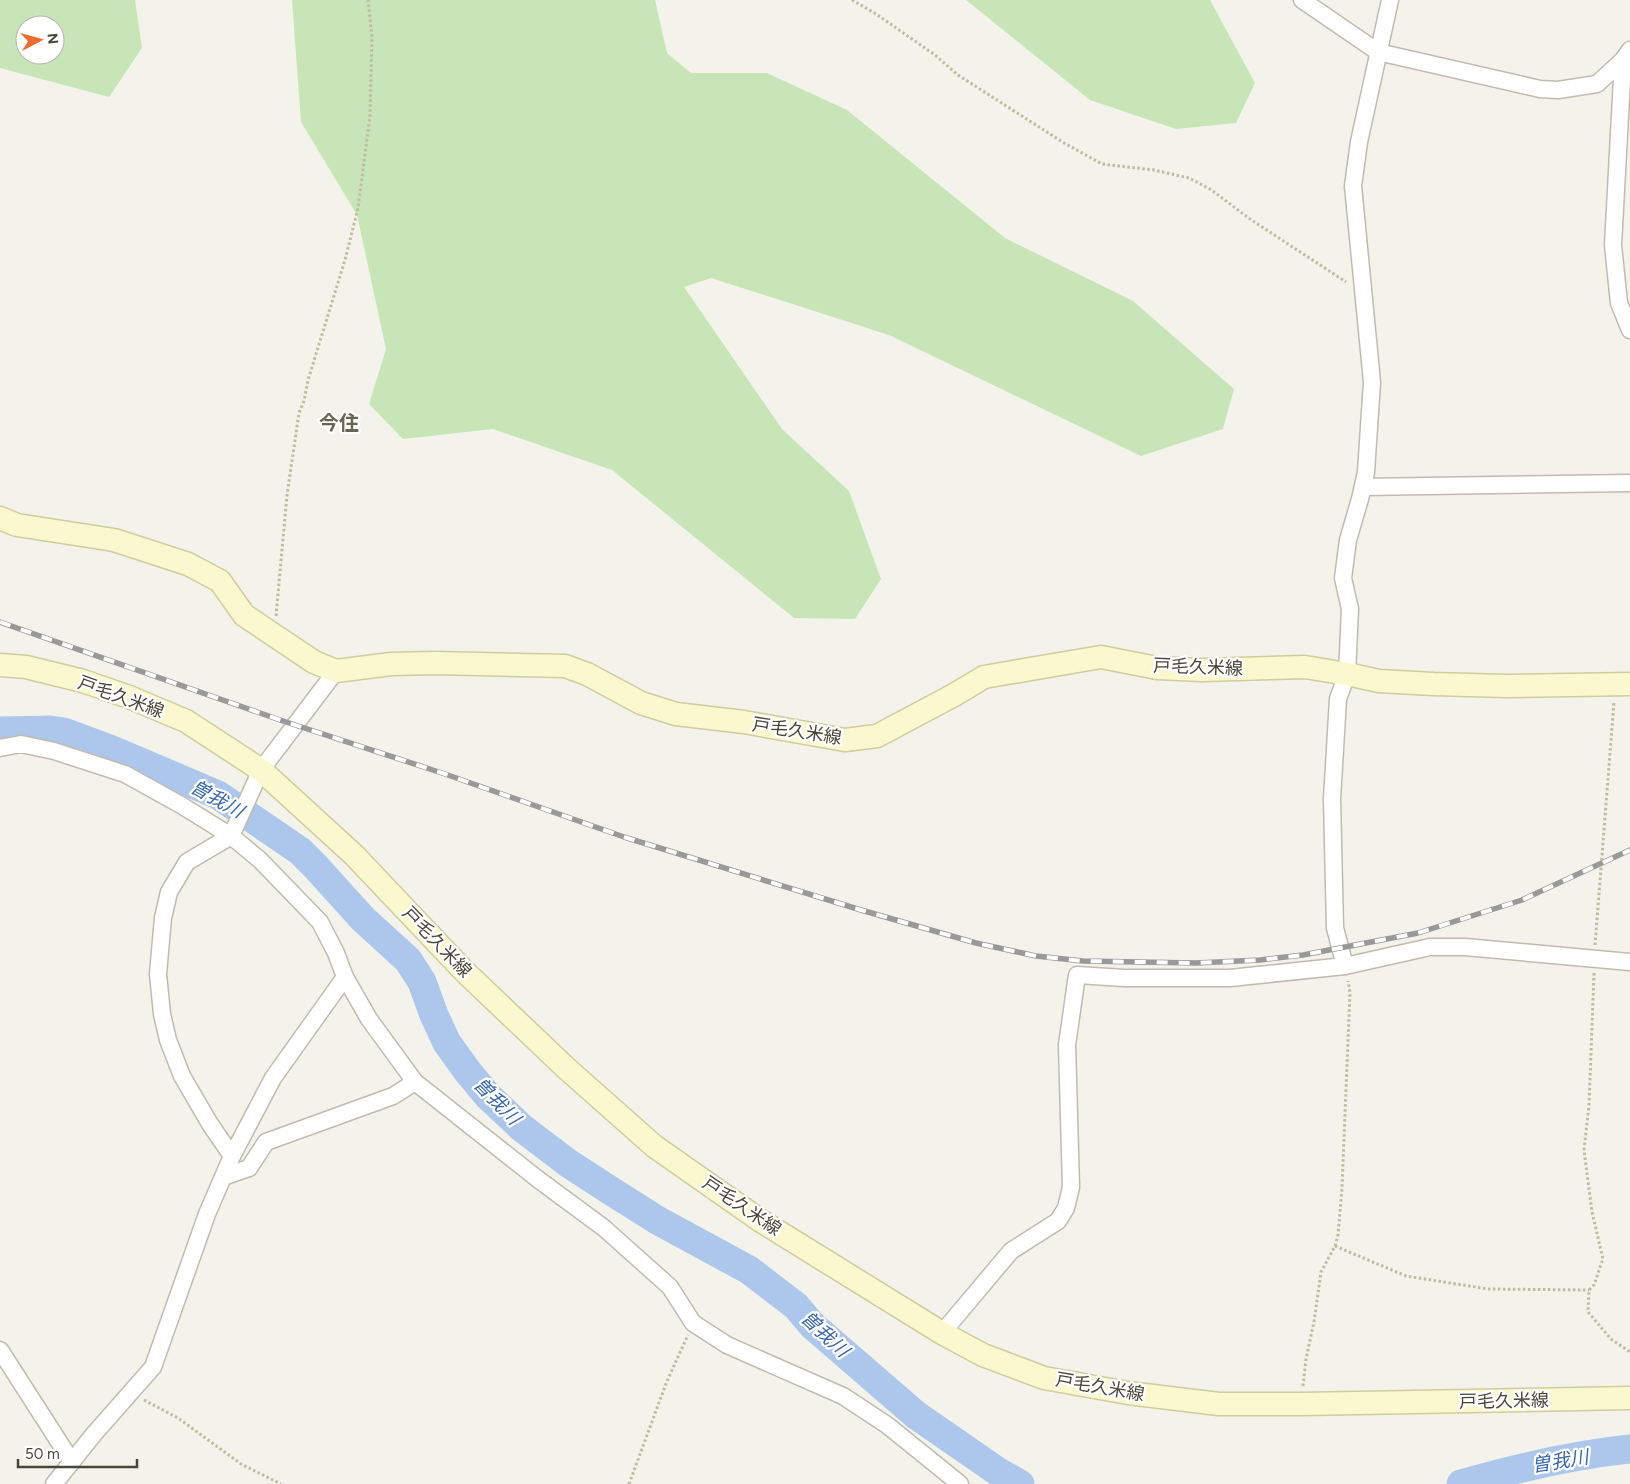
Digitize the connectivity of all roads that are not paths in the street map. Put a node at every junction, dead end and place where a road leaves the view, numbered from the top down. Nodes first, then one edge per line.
1 (1302, 0) edge
2 (1390, 0) edge
3 (1378, 52) junction
4 (1627, 55) edge
5 (1623, 187) edge
6 (1630, 330) edge
7 (1630, 483) edge
8 (1363, 487) junction
9 (0, 518) edge
10 (0, 665) edge
11 (336, 671) junction
12 (1347, 674) junction
13 (1620, 684) edge
14 (0, 748) edge
15 (262, 770) junction
16 (231, 836) junction
17 (1630, 962) edge
18 (1345, 966) junction
19 (345, 977) junction
20 (415, 1082) junction
21 (232, 1156) junction
22 (223, 1177) junction
23 (942, 1333) junction
24 (0, 1350) edge
25 (1630, 1398) edge
26 (72, 1462) junction
27 (54, 1484) edge
28 (960, 1484) edge

1 - 3 street
2 - 3 street
3 - 4 street
3 - 8 street
4 - 5 street
5 - 6 street
7 - 8 street
8 - 12 street
9 - 11 main road
10 - 15 main road, 戸毛久米線
11 - 12 main road, 戸毛久米線
11 - 15 street
12 - 13 main road, 戸毛久米線
12 - 18 street
14 - 16 street
15 - 16 street
15 - 23 main road, 戸毛久米線
16 - 19 street
16 - 21 street
17 - 18 street
18 - 23 street
19 - 20 street
19 - 21 street
20 - 22 street
20 - 28 street
21 - 22 street
22 - 26 street
23 - 25 main road, 戸毛久米線
24 - 26 street
26 - 27 street

